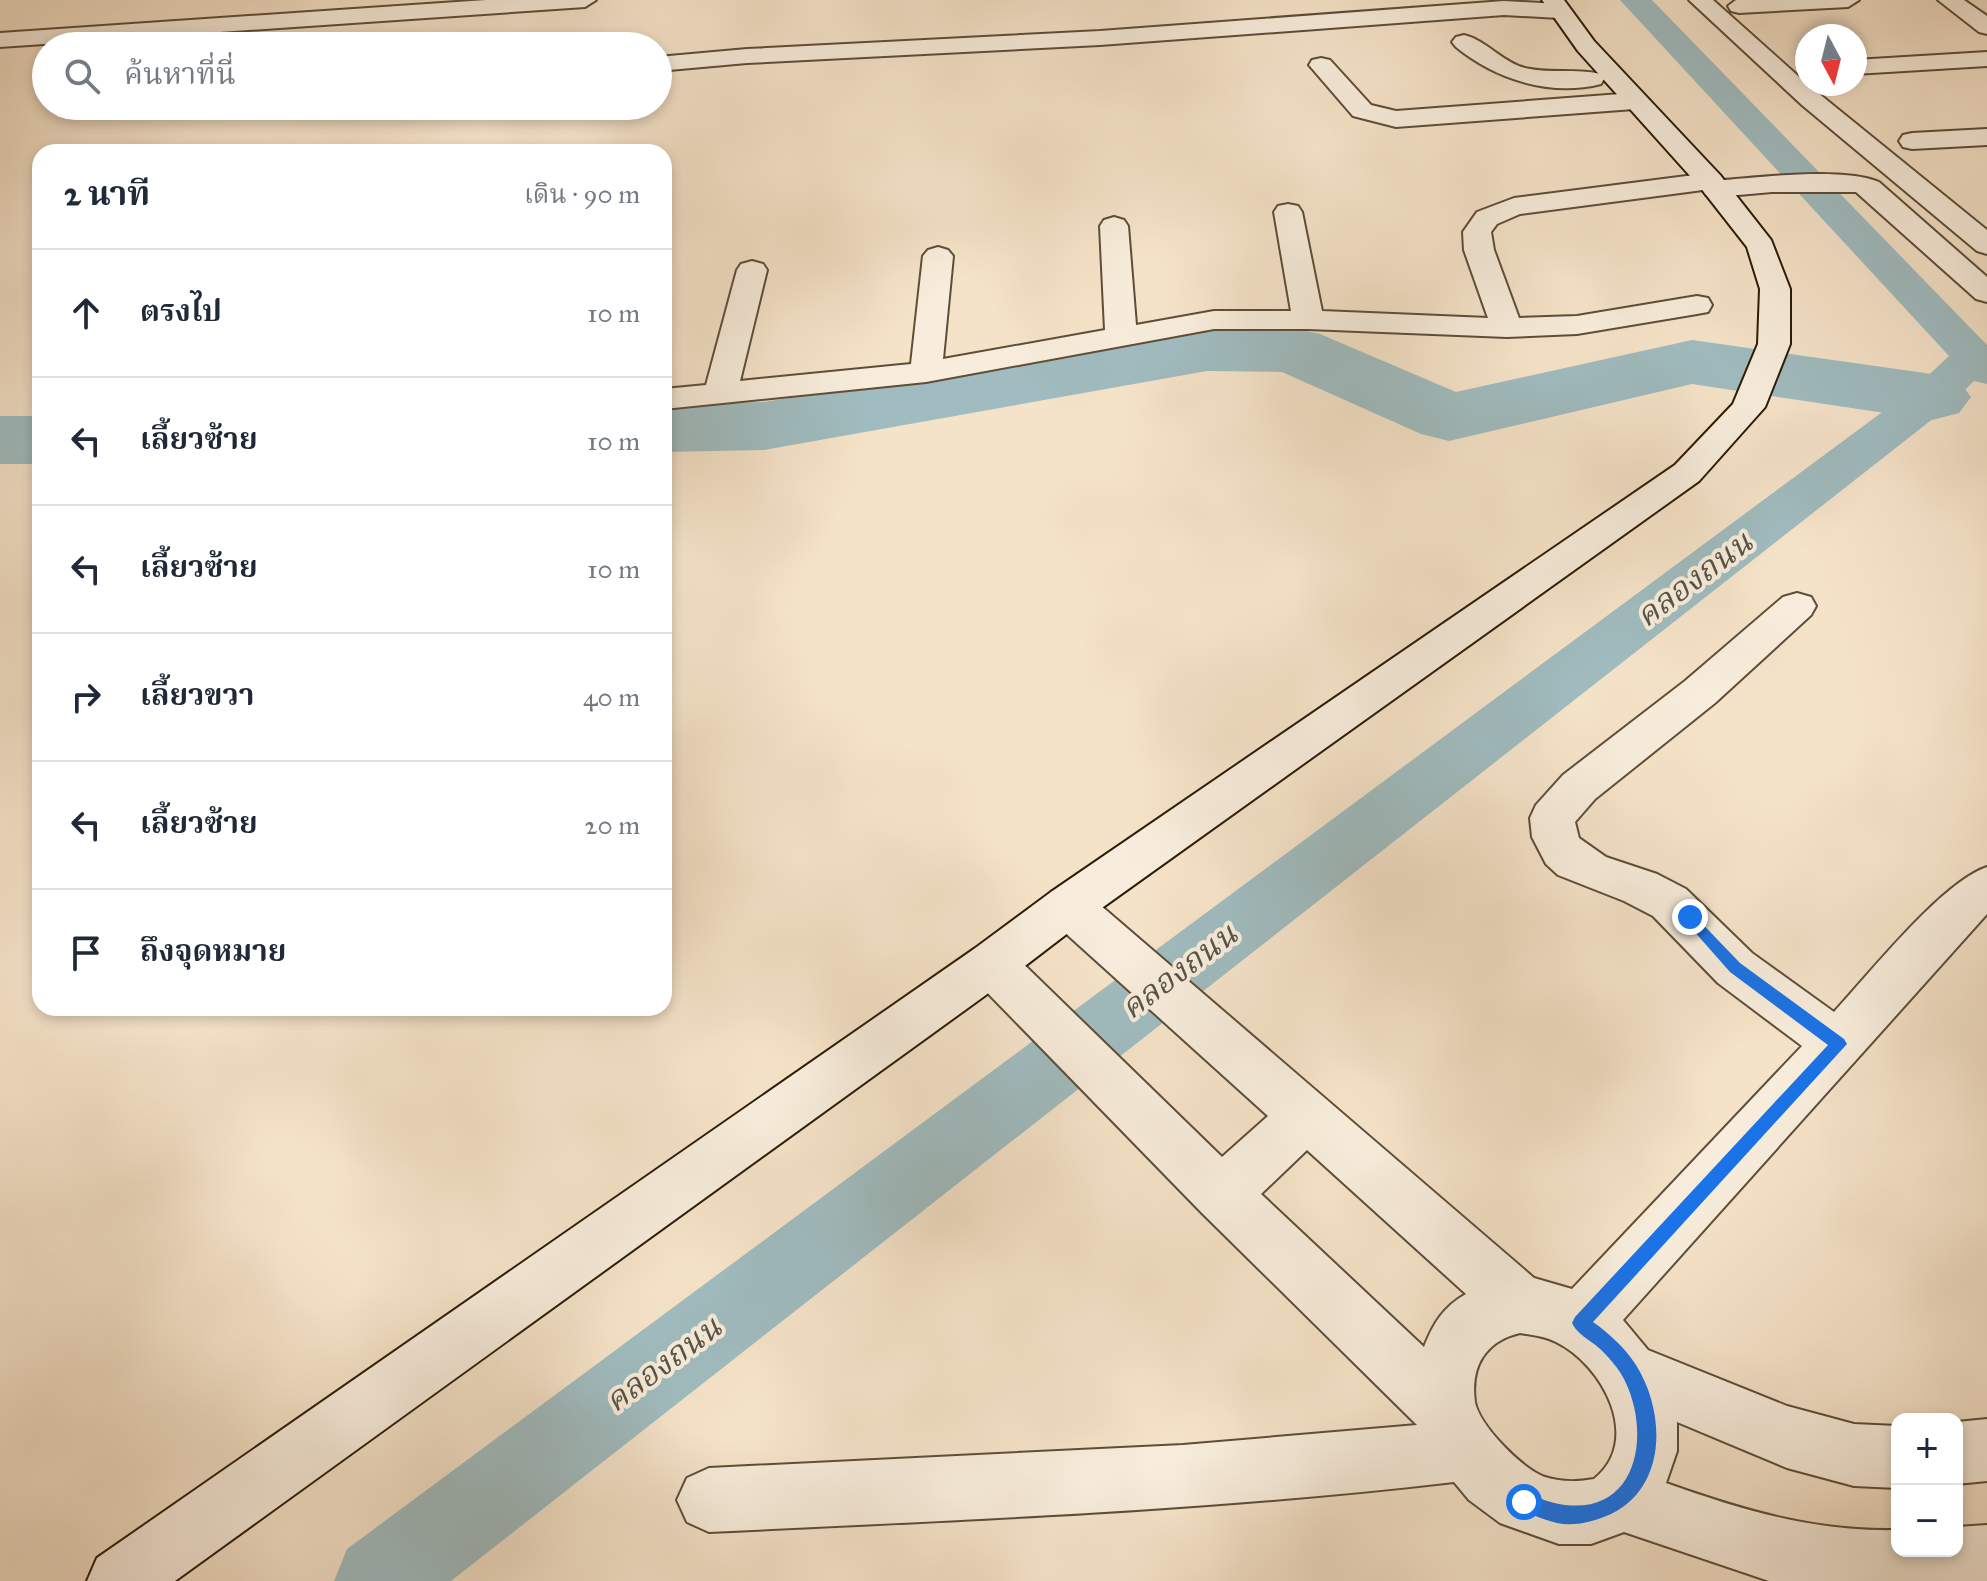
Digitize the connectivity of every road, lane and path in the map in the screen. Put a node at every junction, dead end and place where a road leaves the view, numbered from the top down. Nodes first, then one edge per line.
1 (585, 0) edge
2 (1700, 0) edge
3 (1848, 0) edge
4 (1949, 0) edge
5 (1502, 4) edge
6 (1556, 6) edge
7 (1739, 6) dead end
8 (1987, 27) edge
9 (117, 32) edge
10 (32, 38) edge
11 (0, 40) edge
12 (1464, 42) dead end
13 (1987, 59) edge
14 (672, 63) edge
15 (1321, 65) dead end
16 (1867, 66) edge
17 (1614, 78) junction
18 (1634, 101) junction
19 (1987, 137) edge
20 (1912, 141) dead end
21 (1713, 185) junction
22 (1288, 212) dead end
23 (1114, 226) dead end
24 (1987, 245) edge
25 (938, 256) dead end
26 (752, 270) dead end
27 (1987, 293) edge
28 (1697, 305) dead end
29 (1308, 320) junction
30 (1507, 328) junction
31 (1121, 337) junction
32 (926, 372) junction
33 (720, 395) junction
34 (672, 398) edge
35 (1797, 606) dead end
36 (1987, 886) edge
37 (1068, 906) junction
38 (991, 964) junction
39 (1839, 1044) junction
40 (1305, 1117) junction
41 (1221, 1194) junction
42 (1520, 1304) junction
43 (1581, 1323) junction
44 (1630, 1373) junction
45 (1456, 1430) junction
46 (1987, 1450) edge
47 (1963, 1452) edge
48 (1891, 1457) edge
49 (1621, 1499) junction
50 (709, 1500) dead end
51 (1987, 1557) edge
52 (120, 1581) edge

1 - 9 street
2 - 24 street
3 - 7 street
4 - 8 street
5 - 6 street
5 - 14 street
6 - 17 street
10 - 11 street
12 - 17 street
13 - 16 street
15 - 18 street
17 - 18 street
18 - 21 street
19 - 20 street
21 - 27 street
21 - 30 street
21 - 37 street
22 - 29 street
23 - 31 street
25 - 32 street
26 - 33 street
28 - 30 street
29 - 30 street
29 - 31 street
31 - 32 street
32 - 33 street
33 - 34 street
35 - 39 street
36 - 39 street
37 - 38 street
37 - 40 street
38 - 41 street
38 - 52 street
39 - 43 street
40 - 41 street
40 - 42 street
41 - 45 street
42 - 43 street
42 - 45 street
43 - 44 street
44 - 48 street
44 - 49 street
45 - 49 street
45 - 50 street
46 - 47 street
49 - 51 street

